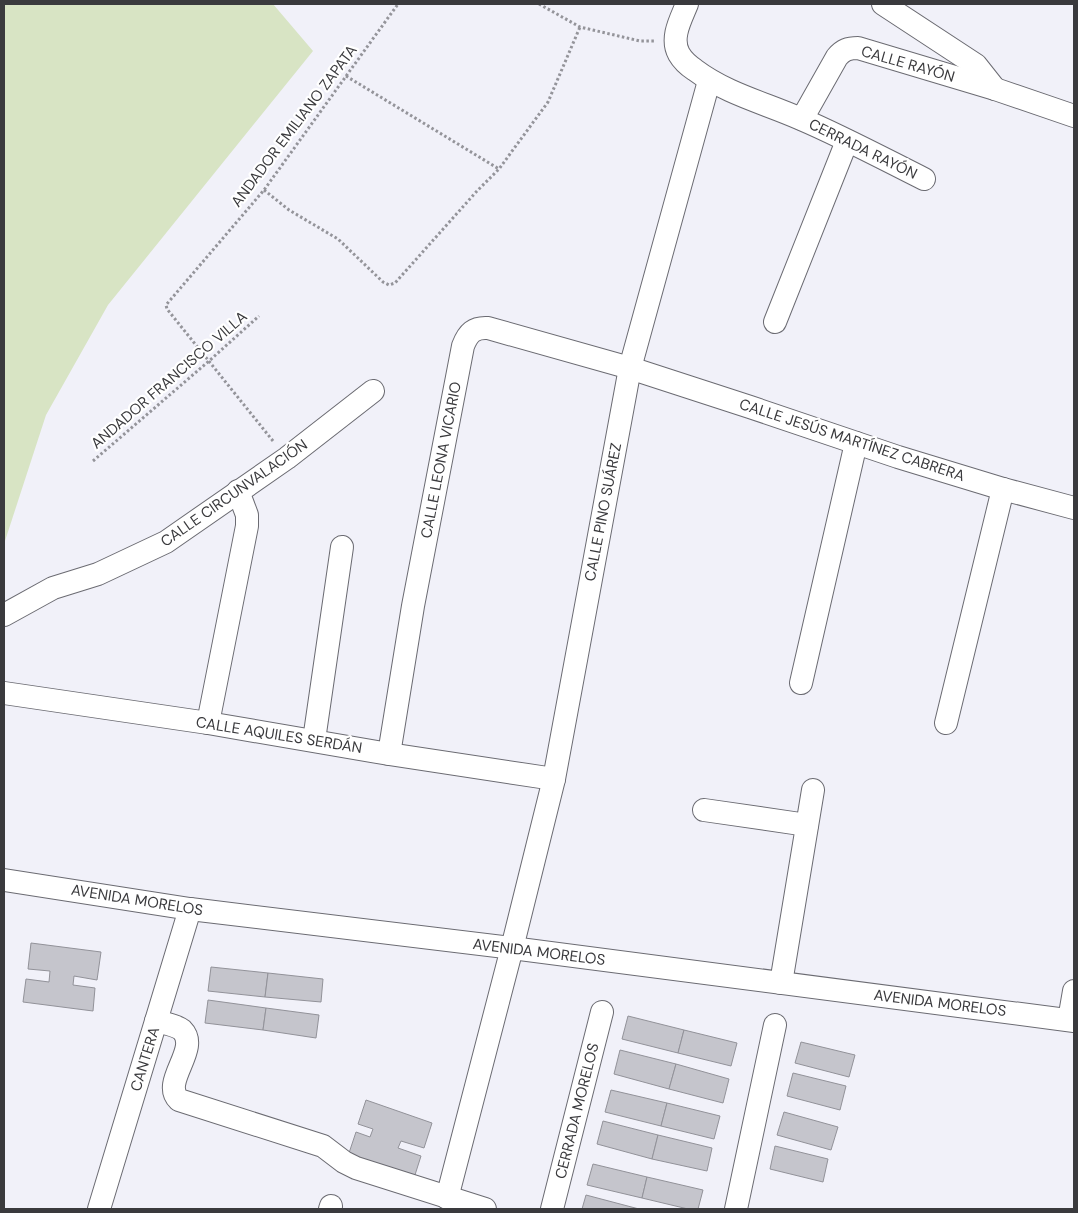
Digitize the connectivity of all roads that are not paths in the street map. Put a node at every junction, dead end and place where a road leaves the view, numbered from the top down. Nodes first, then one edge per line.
1 (687, 4) edge
2 (883, 4) edge
3 (710, 81) junction
4 (995, 90) junction
5 (1074, 116) edge
6 (802, 119) junction
7 (847, 141) junction
8 (924, 179) dead end
9 (775, 322) dead end
10 (630, 368) junction
11 (373, 392) dead end
12 (856, 443) junction
13 (1004, 489) junction
14 (238, 491) junction
15 (1074, 508) edge
16 (342, 547) dead end
17 (4, 615) edge
18 (801, 683) dead end
19 (4, 693) edge
20 (208, 723) junction
21 (946, 723) dead end
22 (314, 740) junction
23 (389, 754) junction
24 (554, 778) junction
25 (813, 790) dead end
26 (704, 810) dead end
27 (807, 825) junction
28 (4, 880) edge
29 (190, 909) junction
30 (512, 948) junction
31 (782, 983) junction
32 (1074, 991) edge
33 (602, 1012) dead end
34 (1072, 1020) edge
35 (156, 1021) junction
36 (774, 1026) dead end
37 (447, 1198) junction
38 (99, 1209) edge
39 (485, 1209) edge
40 (552, 1209) edge
41 (736, 1209) edge

1 - 3 street
2 - 4 street, CALLE RAYÓN
3 - 6 street
3 - 10 street, CALLE PINO SUÁREZ
4 - 5 street, CALLE RAYÓN
4 - 6 street, CALLE RAYÓN
6 - 7 street, CERRADA RAYÓN
7 - 8 street, CERRADA RAYÓN
7 - 9 street
10 - 12 street, CALLE JESÚS MARTÍNEZ CABRERA
10 - 23 street, CALLE LEONA VICARIO
10 - 24 street, CALLE PINO SUÁREZ
11 - 14 street, CALLE CIRCUNVALACIÓN
12 - 13 street, CALLE JESÚS MARTÍNEZ CABRERA
12 - 18 street
13 - 15 street, CALLE JESÚS MARTÍNEZ CABRERA
13 - 21 street
14 - 17 street, CALLE CIRCUNVALACIÓN
14 - 20 street
16 - 22 street
19 - 20 street, CALLE AQUILES SERDÁN
20 - 22 street, CALLE AQUILES SERDÁN
22 - 23 street, CALLE AQUILES SERDÁN
23 - 24 street, CALLE AQUILES SERDÁN
24 - 30 street, CALLE PINO SUÁREZ
25 - 27 street
26 - 27 street
27 - 31 street
28 - 29 street, AVENIDA MORELOS
29 - 30 street, AVENIDA MORELOS
29 - 35 street, CANTERA
30 - 31 street, AVENIDA MORELOS
30 - 37 street, CALLE PINO SUÁREZ
31 - 34 street, AVENIDA MORELOS
32 - 34 street
33 - 40 street, CERRADA MORELOS
35 - 37 street
35 - 38 street, CANTERA
36 - 41 street
37 - 39 street

